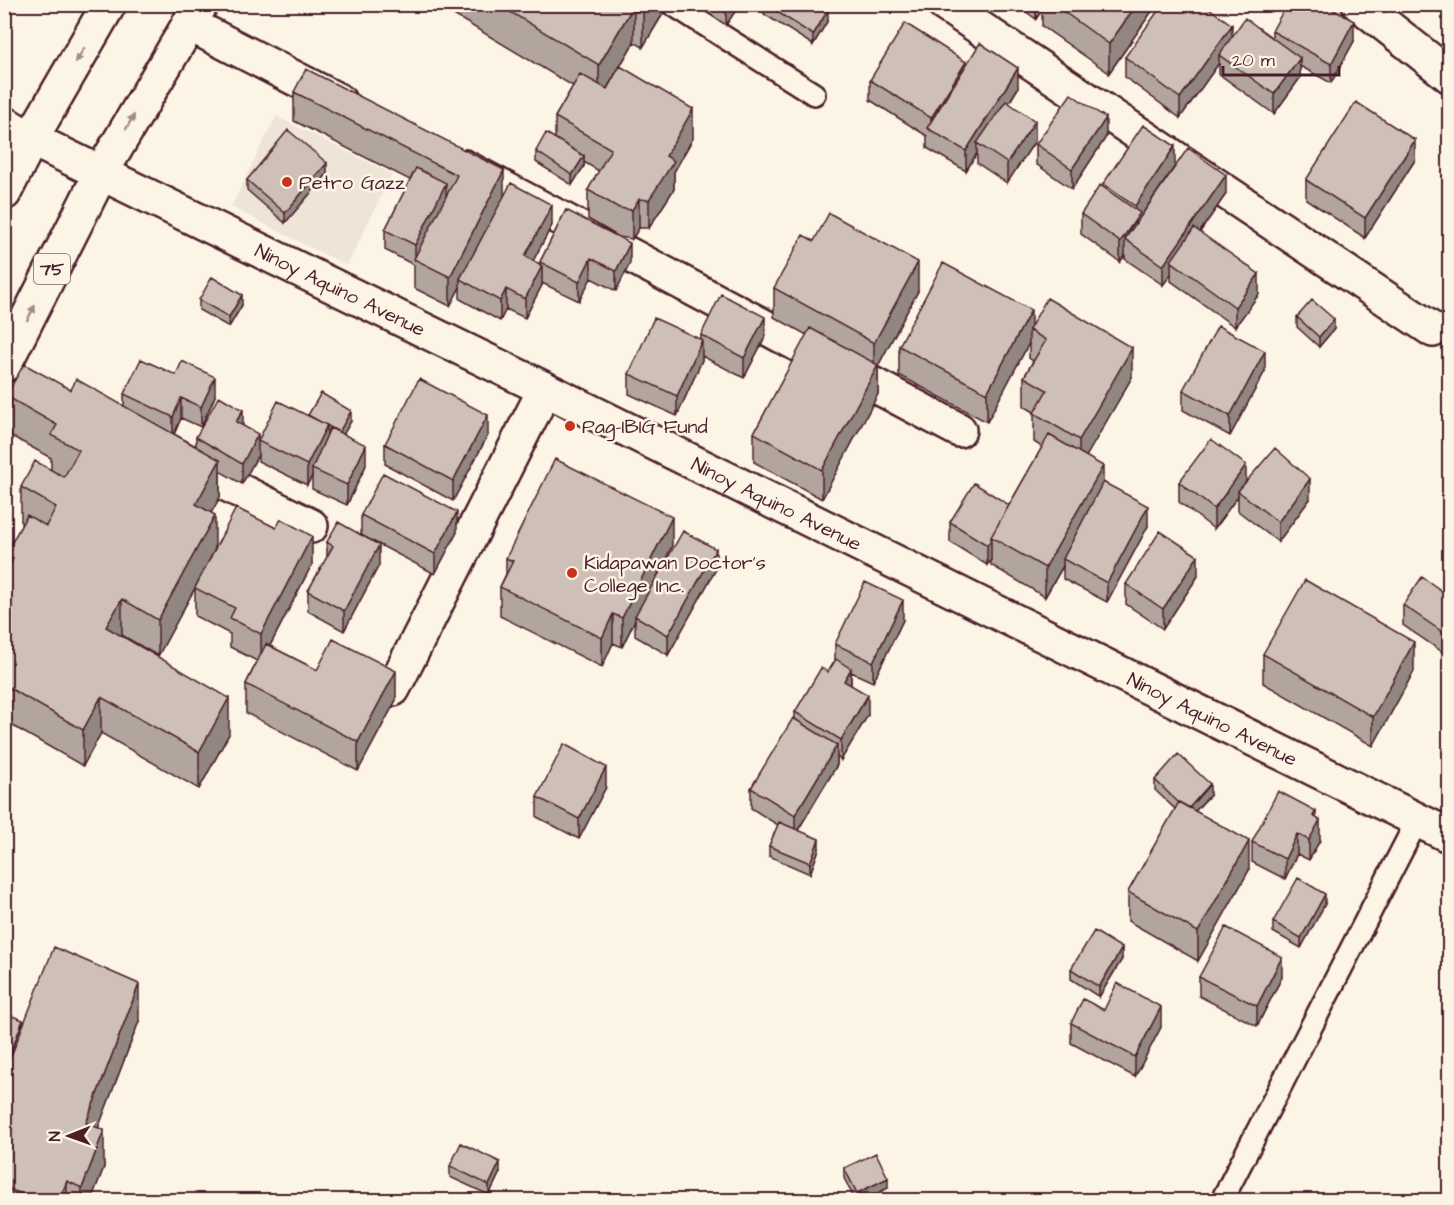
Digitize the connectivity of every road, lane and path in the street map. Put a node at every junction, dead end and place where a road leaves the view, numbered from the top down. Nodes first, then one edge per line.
1 (109, 4) edge
2 (672, 4) edge
3 (944, 4) edge
4 (1359, 4) edge
5 (195, 14) edge
6 (1449, 76) edge
7 (814, 94) dead end
8 (367, 116) edge
9 (17, 131) edge
10 (440, 154) edge
11 (100, 173) junction
12 (4, 193) edge
13 (1433, 330) dead end
14 (12, 373) edge
15 (545, 389) junction
16 (959, 430) dead end
17 (153, 447) edge
18 (311, 526) dead end
19 (393, 689) edge
20 (1417, 821) junction
21 (1449, 836) edge
22 (1222, 1200) edge

1 -> 9 main road
2 - 7 lane
3 - 13 main road
4 - 6 main road
5 - 8 main road
11 -> 5 main road, 75
9 - 11 main road, Ninoy Aquino Avenue
9 - 12 main road
10 - 16 main road
14 -> 11 main road, 75
11 - 15 main road, Ninoy Aquino Avenue
15 - 19 main road
15 - 20 main road, Ninoy Aquino Avenue
17 - 18 main road
20 - 21 main road, Ninoy Aquino Avenue
20 - 22 lane

